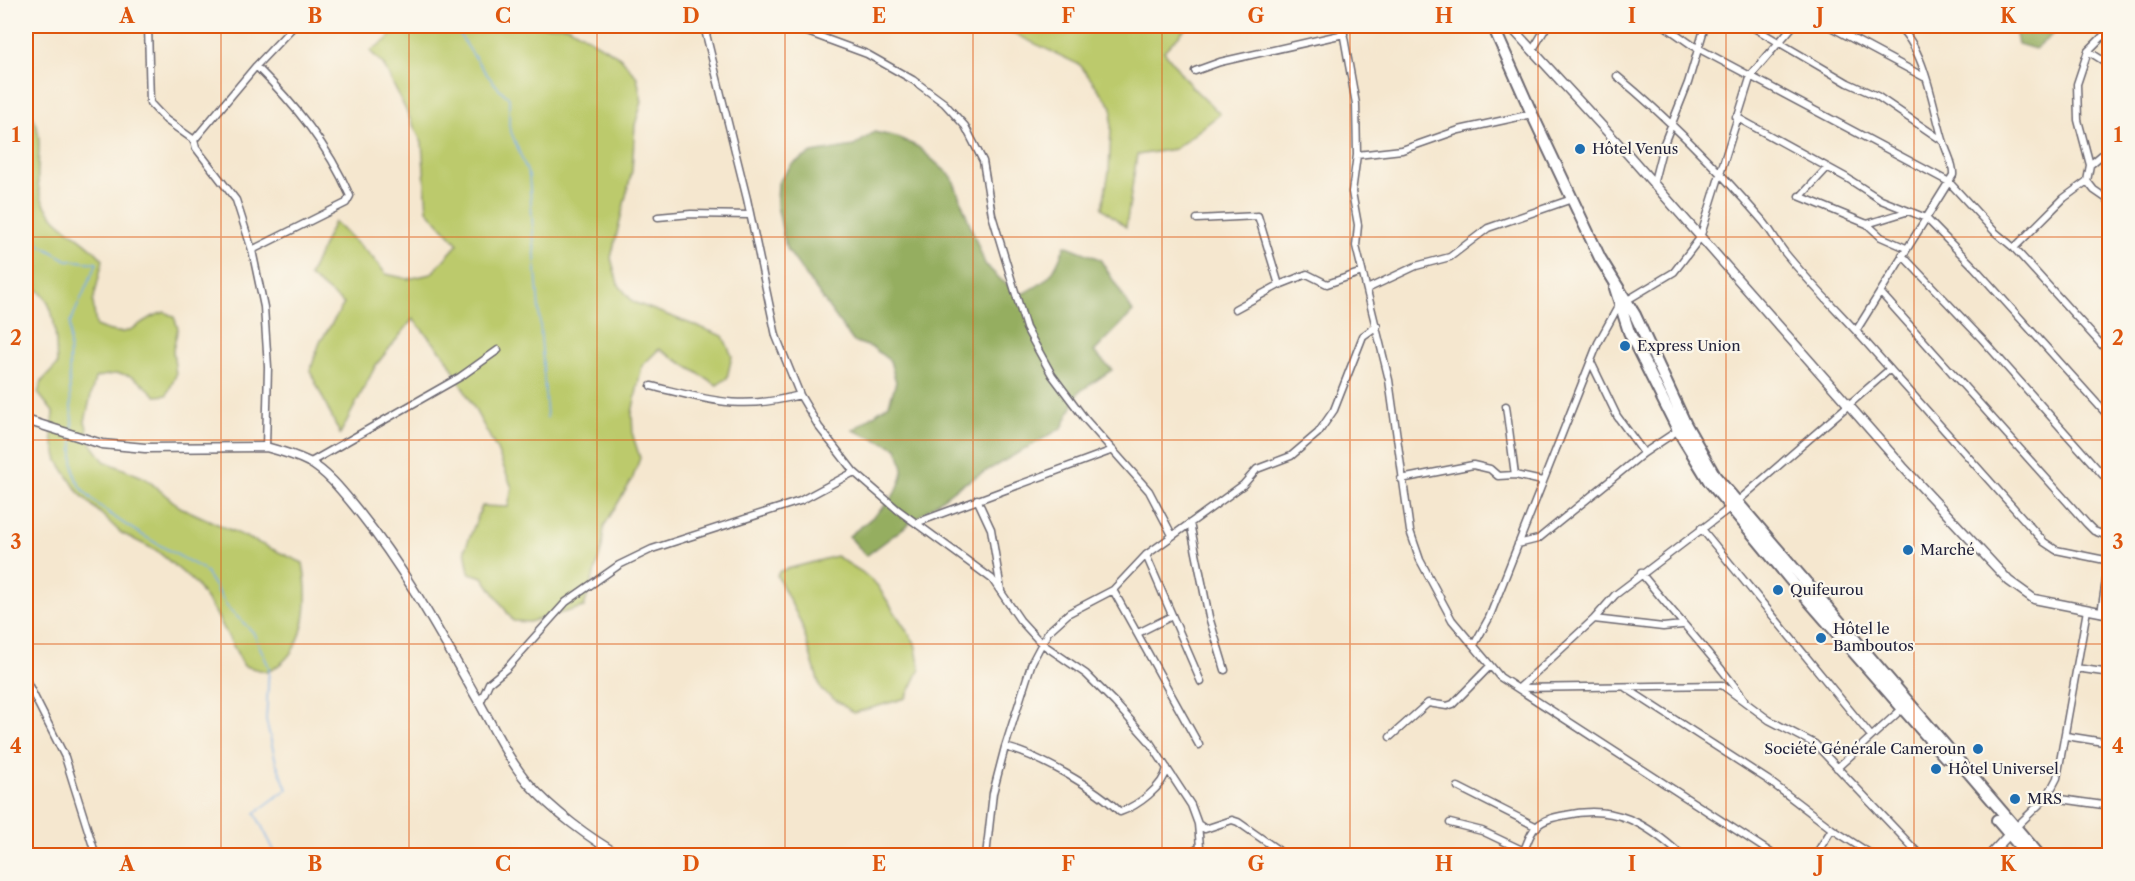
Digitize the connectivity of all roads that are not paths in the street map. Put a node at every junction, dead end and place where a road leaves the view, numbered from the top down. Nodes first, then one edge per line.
1 (148, 26) edge
2 (294, 26) edge
3 (704, 26) edge
4 (791, 26) edge
5 (1342, 26) edge
6 (1493, 26) edge
7 (1510, 26) edge
8 (1546, 26) edge
9 (1665, 26) edge
10 (1705, 26) edge
11 (1750, 26) edge
12 (1793, 26) edge
13 (1829, 26) edge
14 (1898, 26) edge
15 (2109, 29) edge
16 (1344, 34) junction
17 (1778, 42) junction
18 (1698, 48) junction
19 (1532, 51) junction
20 (2088, 51) junction
21 (2109, 65) edge
22 (256, 66) junction
23 (1195, 71) dead end
24 (1750, 75) junction
25 (1617, 76) dead end
26 (1924, 76) junction
27 (1532, 114) junction
28 (1736, 117) junction
29 (1671, 126) junction
30 (194, 140) junction
31 (1943, 141) junction
32 (2109, 148) edge
33 (1357, 155) junction
34 (2090, 165) junction
35 (1827, 168) junction
36 (1718, 172) junction
37 (2087, 181) junction
38 (1950, 182) junction
39 (1653, 185) junction
40 (1572, 199) junction
41 (2109, 201) edge
42 (1910, 211) junction
43 (750, 215) junction
44 (658, 217) dead end
45 (1926, 218) junction
46 (1197, 219) dead end
47 (1867, 224) junction
48 (1700, 238) junction
49 (1906, 248) junction
50 (2014, 248) junction
51 (252, 250) junction
52 (1902, 255) junction
53 (1362, 272) junction
54 (1280, 285) junction
55 (1367, 289) junction
56 (1880, 292) junction
57 (1623, 303) junction
58 (1234, 309) dead end
59 (1377, 326) junction
60 (1856, 331) junction
61 (498, 350) dead end
62 (2109, 354) edge
63 (1591, 362) junction
64 (1890, 369) junction
65 (651, 386) dead end
66 (800, 395) junction
67 (1848, 404) junction
68 (1506, 406) dead end
69 (2109, 418) edge
70 (26, 420) edge
71 (1682, 427) junction
72 (266, 447) junction
73 (1113, 450) junction
74 (1644, 453) junction
75 (1106, 455) junction
76 (1124, 460) junction
77 (309, 462) junction
78 (854, 472) junction
79 (1515, 475) junction
80 (1401, 479) junction
81 (1542, 481) junction
82 (2109, 483) edge
83 (977, 500) junction
84 (1734, 504) junction
85 (916, 523) junction
86 (1190, 523) junction
87 (1701, 528) junction
88 (1172, 534) junction
89 (2109, 537) edge
90 (1518, 544) junction
91 (1146, 555) junction
92 (2109, 559) edge
93 (1641, 573) junction
94 (1001, 590) junction
95 (1113, 590) junction
96 (2087, 610) junction
97 (2105, 613) edge
98 (1172, 616) junction
99 (1594, 619) junction
100 (1682, 625) junction
101 (1138, 633) junction
102 (1041, 643) junction
103 (1474, 645) junction
104 (1490, 666) junction
105 (2076, 668) junction
106 (1224, 670) dead end
107 (2109, 673) edge
108 (26, 680) edge
109 (1201, 682) dead end
110 (1625, 687) junction
111 (1519, 688) junction
112 (1746, 702) junction
113 (480, 703) junction
114 (1906, 705) junction
115 (1390, 736) dead end
116 (1871, 736) junction
117 (2066, 736) junction
118 (2109, 743) edge
119 (1199, 745) dead end
120 (1005, 747) junction
121 (1167, 768) junction
122 (1837, 768) junction
123 (1458, 787) dead end
124 (2047, 797) junction
125 (2109, 806) edge
126 (1450, 823) dead end
127 (1198, 824) junction
128 (1536, 827) junction
129 (1832, 829) junction
130 (2012, 832) junction
131 (1523, 853) edge
132 (96, 855) edge
133 (621, 855) edge
134 (986, 855) edge
135 (1187, 855) edge
136 (1278, 855) edge
137 (1682, 855) edge
138 (1776, 855) edge
139 (1815, 855) edge
140 (1874, 855) edge
141 (1921, 855) edge
142 (1989, 855) edge
143 (2028, 855) edge
144 (2040, 855) edge

1 - 30 street
2 - 22 street
3 - 43 street
4 - 73 street
5 - 16 street
6 - 27 highway
7 - 19 street
8 - 19 street
9 - 18 street
10 - 18 street
11 - 17 street
12 - 17 street
13 - 26 street
14 - 26 street
15 - 20 street
16 - 23 street
16 - 33 street
17 - 24 street
17 - 31 street
18 - 24 street
18 - 29 street
19 - 39 street
20 - 21 street
20 - 34 street
22 - 30 street
22 - 51 street
24 - 28 street
24 - 38 street
25 - 29 street
26 - 31 street
27 - 33 street
27 - 40 highway
28 - 35 street
28 - 36 street
29 - 36 street
29 - 39 street
30 - 51 street
31 - 38 street
32 - 34 street
33 - 53 street
34 - 37 street
35 - 42 street
35 - 47 street
36 - 48 street
36 - 60 street
37 - 41 street
37 - 50 street
38 - 45 street
38 - 50 street
39 - 48 street
40 - 55 street
40 - 57 highway
42 - 45 street
42 - 47 street
43 - 44 street
43 - 66 street
45 - 49 street
45 - 69 street
46 - 54 street
47 - 49 street
48 - 57 street
48 - 67 street
49 - 52 street
50 - 62 street
51 - 72 street
52 - 56 street
52 - 82 street
53 - 54 street
53 - 55 street
54 - 58 street
55 - 59 street
56 - 60 street
56 - 89 street
57 - 63 street
57 - 71 highway
59 - 80 street
59 - 86 street
60 - 64 street
61 - 77 street
63 - 74 street
63 - 81 street
64 - 67 street
64 - 92 street
65 - 66 street
66 - 78 street
67 - 84 street
67 - 96 street
68 - 79 street
70 - 72 street
71 - 74 street
71 - 84 highway
72 - 77 street
73 - 75 street
73 - 76 street
74 - 90 street
75 - 76 street
75 - 83 street
76 - 88 street
77 - 113 street
78 - 85 street
78 - 113 street
79 - 80 street
79 - 81 street
80 - 103 street
81 - 90 street
83 - 85 street
83 - 94 street
84 - 87 street
84 - 114 highway
85 - 94 street
86 - 88 street
86 - 106 street
87 - 93 street
87 - 116 street
88 - 91 street
90 - 103 street
91 - 95 street
91 - 98 street
92 - 97 street
93 - 99 street
93 - 100 street
94 - 102 street
95 - 101 street
95 - 102 street
96 - 97 street
96 - 105 street
98 - 101 street
98 - 109 street
99 - 100 street
99 - 111 street
100 - 112 street
101 - 119 street
102 - 120 street
102 - 121 street
103 - 104 street
104 - 111 street
104 - 115 street
105 - 107 street
105 - 117 street
108 - 132 street
110 - 111 street
110 - 112 street
110 - 129 street
111 - 138 street
112 - 122 street
113 - 133 street
114 - 116 street
114 - 130 highway
116 - 122 street
117 - 118 street
117 - 124 street
120 - 121 street
120 - 134 street
121 - 127 street
122 - 141 street
123 - 128 street
124 - 125 street
124 - 130 street
126 - 131 street
127 - 135 street
127 - 136 street
128 - 131 street
128 - 137 street
129 - 139 street
129 - 140 street
130 - 142 street
130 - 143 highway
130 - 144 highway

